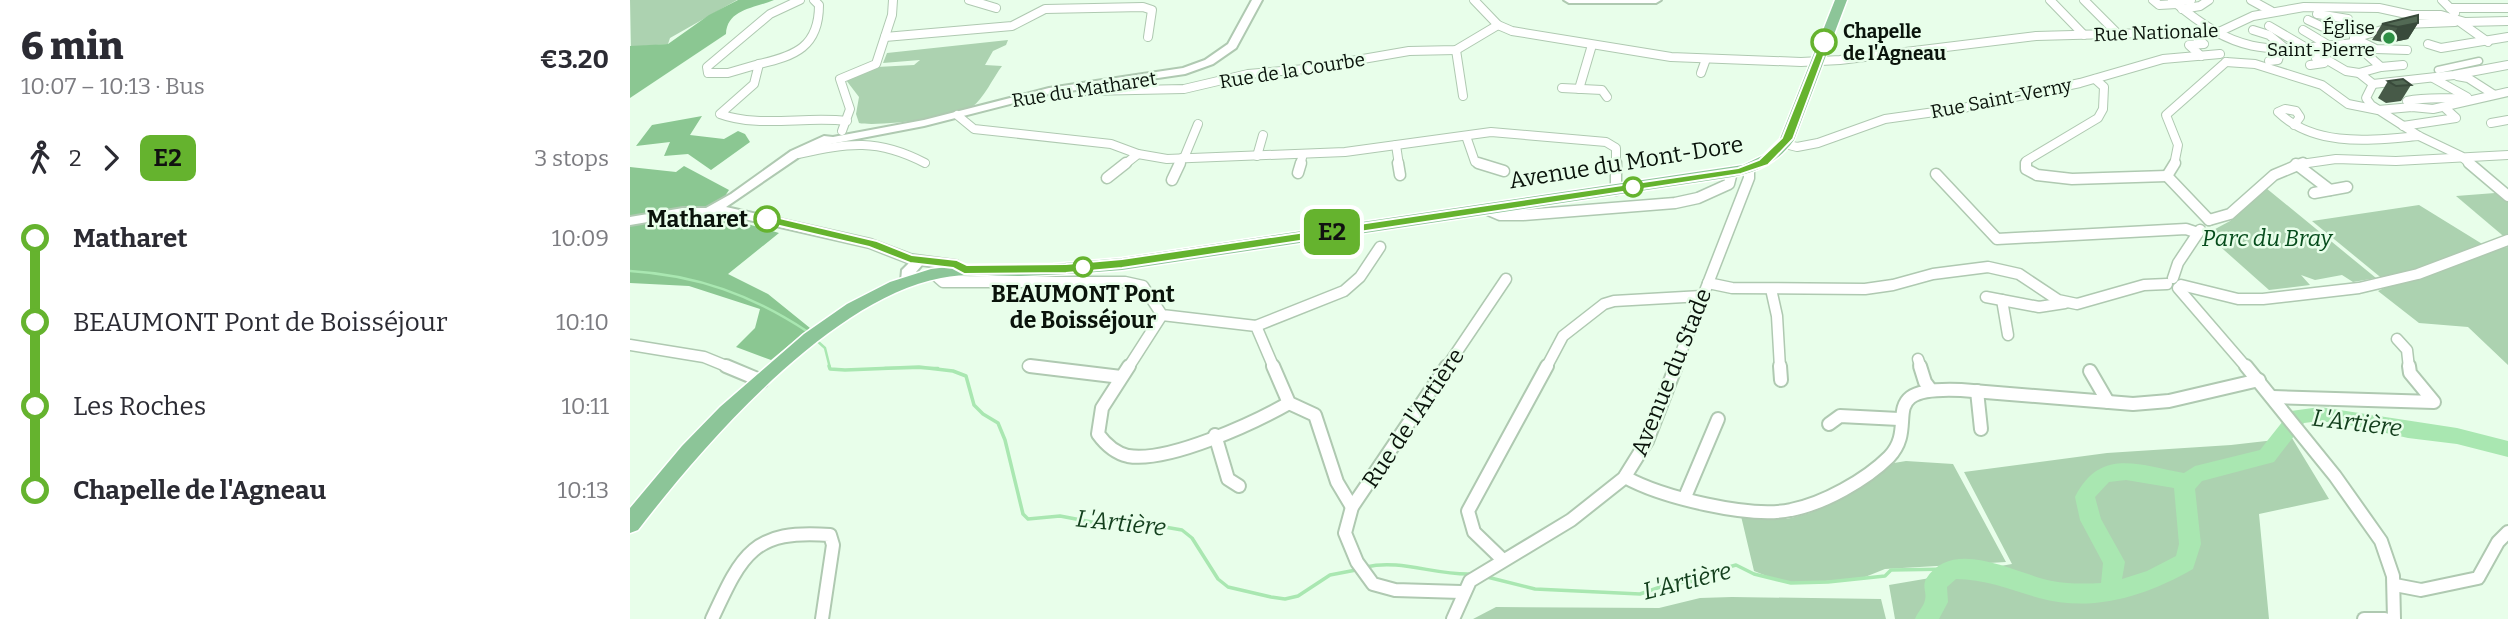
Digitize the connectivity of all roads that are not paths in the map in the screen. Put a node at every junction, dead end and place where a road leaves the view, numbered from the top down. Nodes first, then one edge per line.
1 (800, 0) edge
2 (814, 0) edge
3 (893, 0) edge
4 (969, 0) edge
5 (1257, 0) edge
6 (1474, 0) edge
7 (1569, 0) edge
8 (1656, 0) edge
9 (1841, 0) edge
10 (2050, 0) edge
11 (2084, 0) edge
12 (2153, 0) edge
13 (2192, 0) edge
14 (2209, 0) edge
15 (2251, 0) edge
16 (2352, 0) edge
17 (2442, 0) edge
18 (1627, 1) edge
19 (2176, 4) edge
20 (2340, 5) junction
21 (996, 8) dead end
22 (2450, 8) junction
23 (2508, 8) edge
24 (2271, 11) junction
25 (2317, 14) dead end
26 (2348, 19) junction
27 (2308, 20) dead end
28 (2508, 21) edge
29 (2462, 22) junction
30 (2416, 24) junction
31 (1498, 25) junction
32 (2269, 26) dead end
33 (2348, 28) junction
34 (2253, 30) dead end
35 (2303, 30) dead end
36 (2116, 32) junction
37 (2190, 32) junction
38 (2084, 35) junction
39 (886, 37) junction
40 (1148, 37) dead end
41 (2508, 37) edge
42 (2354, 41) junction
43 (2488, 42) junction
44 (2204, 44) junction
45 (2218, 44) junction
46 (2241, 44) junction
47 (1592, 45) junction
48 (2328, 45) junction
49 (2307, 47) junction
50 (2287, 49) junction
51 (1456, 50) junction
52 (2407, 50) dead end
53 (2319, 54) junction
54 (2252, 55) dead end
55 (1820, 56) junction
56 (2201, 56) junction
57 (1706, 58) junction
58 (2269, 61) dead end
59 (2479, 61) dead end
60 (2226, 62) junction
61 (759, 64) junction
62 (2310, 65) dead end
63 (2403, 65) dead end
64 (2508, 65) edge
65 (2381, 66) junction
66 (2438, 70) joint
67 (1701, 73) dead end
68 (2358, 73) junction
69 (2454, 75) junction
70 (2430, 77) junction
71 (2095, 79) junction
72 (2394, 79) junction
73 (2373, 84) junction
74 (1081, 87) junction
75 (1562, 88) dead end
76 (1579, 89) junction
77 (2508, 92) edge
78 (2493, 94) junction
79 (1463, 96) dead end
80 (1607, 97) dead end
81 (2469, 98) junction
82 (2412, 107) junction
83 (2444, 107) junction
84 (2378, 110) junction
85 (957, 115) junction
86 (2508, 120) edge
87 (2491, 123) dead end
88 (1198, 124) dead end
89 (2294, 125) dead end
90 (2403, 126) junction
91 (848, 129) junction
92 (1263, 135) dead end
93 (1466, 136) junction
94 (2418, 136) junction
95 (1785, 144) junction
96 (1396, 145) junction
97 (795, 154) junction
98 (1138, 154) junction
99 (1303, 154) junction
100 (2508, 155) edge
101 (1257, 156) junction
102 (2461, 156) junction
103 (1183, 159) junction
104 (925, 163) dead end
105 (2296, 164) junction
106 (1748, 169) junction
107 (1504, 170) dead end
108 (1732, 172) junction
109 (1298, 173) dead end
110 (1936, 174) dead end
111 (1400, 175) dead end
112 (2167, 176) junction
113 (1107, 178) dead end
114 (1172, 180) dead end
115 (2347, 187) dead end
116 (1616, 190) junction
117 (2330, 190) junction
118 (2314, 193) dead end
119 (2508, 196) edge
120 (735, 197) junction
121 (1486, 209) junction
122 (711, 210) junction
123 (727, 211) junction
124 (2209, 220) junction
125 (630, 221) edge
126 (2198, 233) junction
127 (2508, 240) edge
128 (1380, 247) dead end
129 (920, 270) junction
130 (1506, 279) dead end
131 (1708, 283) junction
132 (2175, 284) junction
133 (1771, 289) junction
134 (1702, 296) junction
135 (1986, 297) dead end
136 (2002, 300) junction
137 (2065, 303) junction
138 (1162, 315) junction
139 (1256, 326) junction
140 (2008, 335) dead end
141 (2397, 339) dead end
142 (630, 345) edge
143 (1918, 359) dead end
144 (1028, 366) dead end
145 (2090, 371) dead end
146 (1121, 377) junction
147 (1781, 380) dead end
148 (2259, 380) junction
149 (762, 381) junction
150 (1931, 390) junction
151 (1977, 391) junction
152 (2273, 397) junction
153 (2108, 402) junction
154 (1290, 403) junction
155 (1718, 419) dead end
156 (1899, 419) junction
157 (1829, 424) dead end
158 (1981, 429) dead end
159 (1215, 435) junction
160 (1625, 477) junction
161 (1239, 486) dead end
162 (1685, 497) junction
163 (1352, 507) junction
164 (630, 524) edge
165 (2508, 532) edge
166 (1503, 560) junction
167 (2395, 585) junction
168 (1466, 586) junction
169 (712, 619) edge
170 (821, 619) edge
171 (1453, 619) edge
172 (2364, 619) edge
173 (2385, 619) edge
174 (2394, 619) edge

1 - 61 street
2 - 61 street
3 - 39 street
4 - 21 street
5 - 74 street, Rue du Matharet
6 - 31 street
7 - 18 street
8 - 18 street
9 - 55 main road
10 - 38 street
11 - 36 street
12 - 19 street
13 - 19 street
14 - 19 street
15 - 24 street
16 - 20 street
17 - 22 street
19 - 45 street
20 - 24 street, Rue Nationale
20 - 26 street
20 - 29 street, Rue Nationale
22 - 23 street
22 - 29 street
24 - 45 street, Rue Nationale
25 - 26 street
26 - 33 street
27 - 33 street
28 - 29 street, Rue Nationale
29 - 30 street
29 - 43 street
30 - 42 street
30 - 43 street
31 - 47 street
31 - 51 street, Rue de la Courbe
32 - 49 street
33 - 42 street
34 - 50 street
35 - 48 street
36 - 37 street, Rue Nationale
36 - 38 street, Rue Nationale
37 - 44 street
37 - 45 street, Rue Nationale
38 - 55 street, Rue Nationale
39 - 40 street
39 - 91 street
41 - 43 street
42 - 48 street
42 - 52 street
42 - 65 street
44 - 45 street
44 - 56 street
45 - 46 street
45 - 46 street
45 - 56 street, Rue Saint-Verny
45 - 60 street
46 - 50 street
46 - 54 street
47 - 57 street
47 - 76 street
48 - 49 street
49 - 50 street
49 - 53 street
50 - 58 street
51 - 74 street, Rue de la Courbe
51 - 79 street
53 - 62 street
53 - 68 street
55 - 57 street
55 - 95 main road
56 - 71 street, Rue Saint-Verny
57 - 67 street
59 - 66 street
60 - 84 street
60 - 112 street
61 - 91 street
63 - 65 street
64 - 69 street
65 - 68 street
66 - 72 street
68 - 73 street
69 - 70 street
69 - 78 street
70 - 72 street
70 - 81 street
71 - 95 street, Rue Saint-Verny
71 - 112 street
72 - 73 street
73 - 84 street
74 - 85 street, Rue du Matharet
75 - 76 street
76 - 80 street
77 - 78 street
78 - 81 street
81 - 82 street
81 - 83 street
82 - 83 street
82 - 84 street
83 - 90 street
84 - 90 street
85 - 91 street, Rue du Matharet
85 - 98 street
86 - 87 street
88 - 103 street
89 - 94 street
90 - 94 street
91 - 97 street, Rue du Matharet
92 - 101 street
93 - 96 street
93 - 107 street
93 - 116 street
94 - 102 street
95 - 106 main road, Avenue du Mont-Dore
96 - 99 street
96 - 111 street
97 - 104 street
97 - 120 street, Rue du Matharet
98 - 103 street
98 - 113 street
99 - 101 street
99 - 109 street
100 - 102 street
101 - 103 street
102 - 105 street
102 - 119 street
103 - 114 street
105 - 117 street
105 - 124 street
106 - 108 main road, Avenue du Mont-Dore
106 - 131 street, Avenue du Stade
108 - 116 main road, Avenue du Mont-Dore
108 - 121 street
110 - 126 street
112 - 124 street
115 - 117 street
116 - 121 main road, Avenue du Mont-Dore
117 - 118 street
120 - 122 street, Rue du Matharet
120 - 123 street, Rue du Matharet
121 - 129 main road, Avenue du Mont-Dore
122 - 123 street
122 - 125 street
123 - 129 street
124 - 126 street
126 - 132 street
127 - 132 street
128 - 139 street
129 - 138 street
129 - 149 main road, Avenue du Mont-Dore
130 - 163 street, Rue de l'Artière
131 - 133 street
131 - 134 street, Avenue du Stade
132 - 137 street
132 - 148 street
133 - 137 street
133 - 147 street
134 - 160 street, Avenue du Stade
134 - 166 street
135 - 136 street
136 - 137 street
136 - 140 street
138 - 139 street
138 - 146 street
139 - 154 street
141 - 152 street
142 - 149 street
143 - 150 street
144 - 146 street
145 - 153 street
146 - 159 street
148 - 152 street
148 - 153 street
149 - 164 main road, Avenue du Mont-Dore
150 - 151 street
150 - 156 street
151 - 153 street
151 - 158 street
152 - 167 street
154 - 159 street
154 - 163 street
155 - 162 street
156 - 157 street
156 - 162 street
159 - 161 street
160 - 162 street
160 - 166 street, Avenue du Stade
163 - 168 street, Rue de l'Artière
165 - 167 street
166 - 168 street, Avenue du Stade
167 - 174 street
168 - 171 street
169 - 170 street
172 - 173 street

